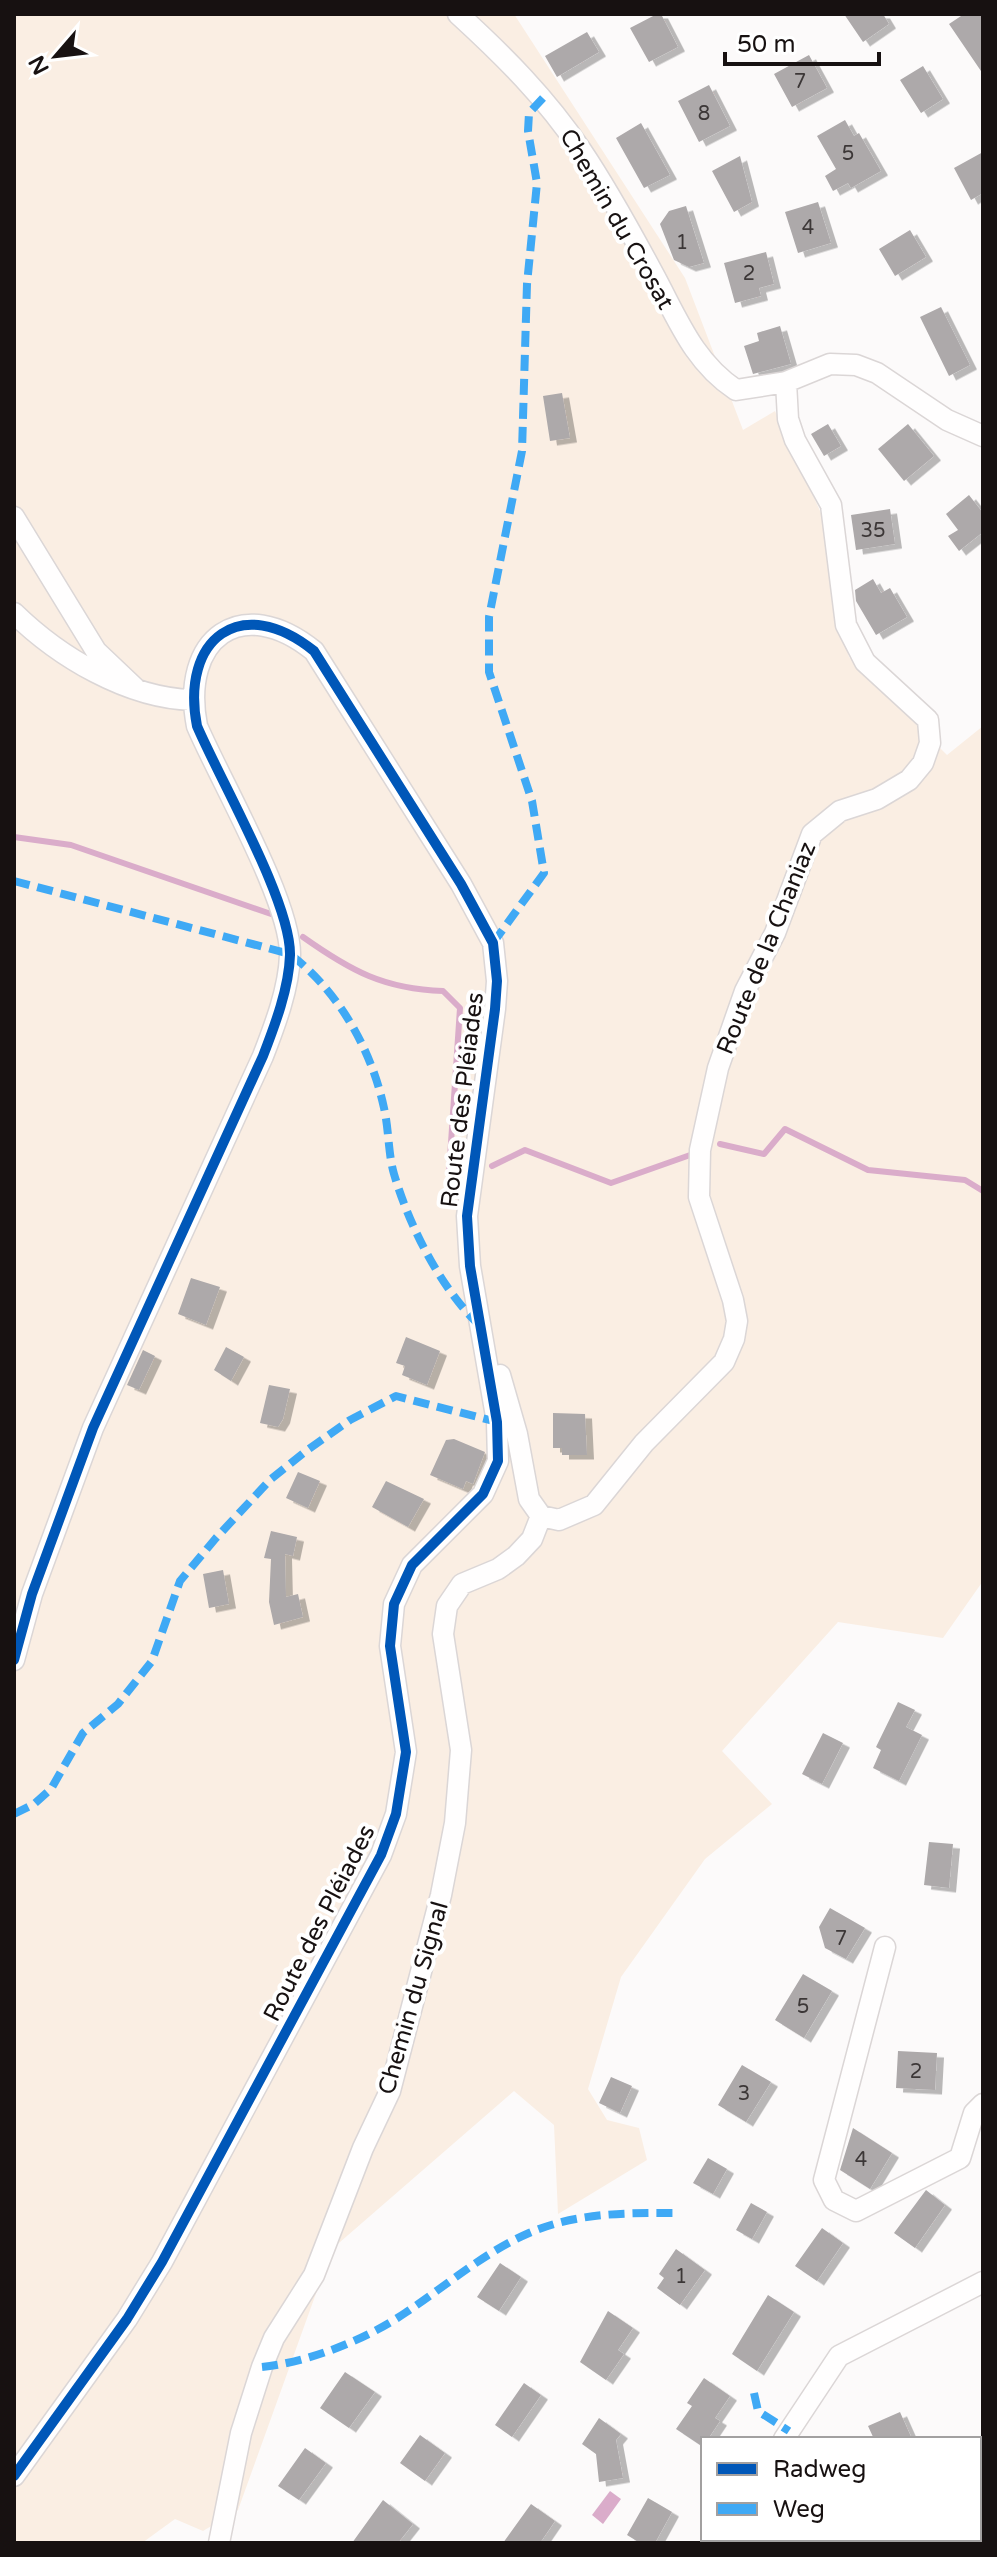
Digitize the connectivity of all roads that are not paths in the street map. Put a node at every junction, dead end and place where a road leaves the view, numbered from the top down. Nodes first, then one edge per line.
1 (458, 14) edge
2 (786, 382) junction
3 (983, 436) edge
4 (14, 517) edge
5 (14, 613) edge
6 (135, 688) junction
7 (192, 700) junction
8 (485, 1358) junction
9 (541, 1516) junction
10 (14, 1660) edge
11 (885, 1947) dead end
12 (983, 2104) edge
13 (983, 2282) edge
14 (785, 2437) edge
15 (14, 2476) edge
16 (219, 2543) edge

1 - 2 street, Chemin du Crosat
2 - 3 street
2 - 9 street, Route de la Chaniaz
4 - 6 street
5 - 6 street
6 - 7 street
7 - 8 street, Route des Pléiades
7 - 10 street, Route des Pléiades
8 - 9 street
8 - 15 street, Route des Pléiades
9 - 16 street, Chemin du Signal
11 - 12 street
13 - 14 street

